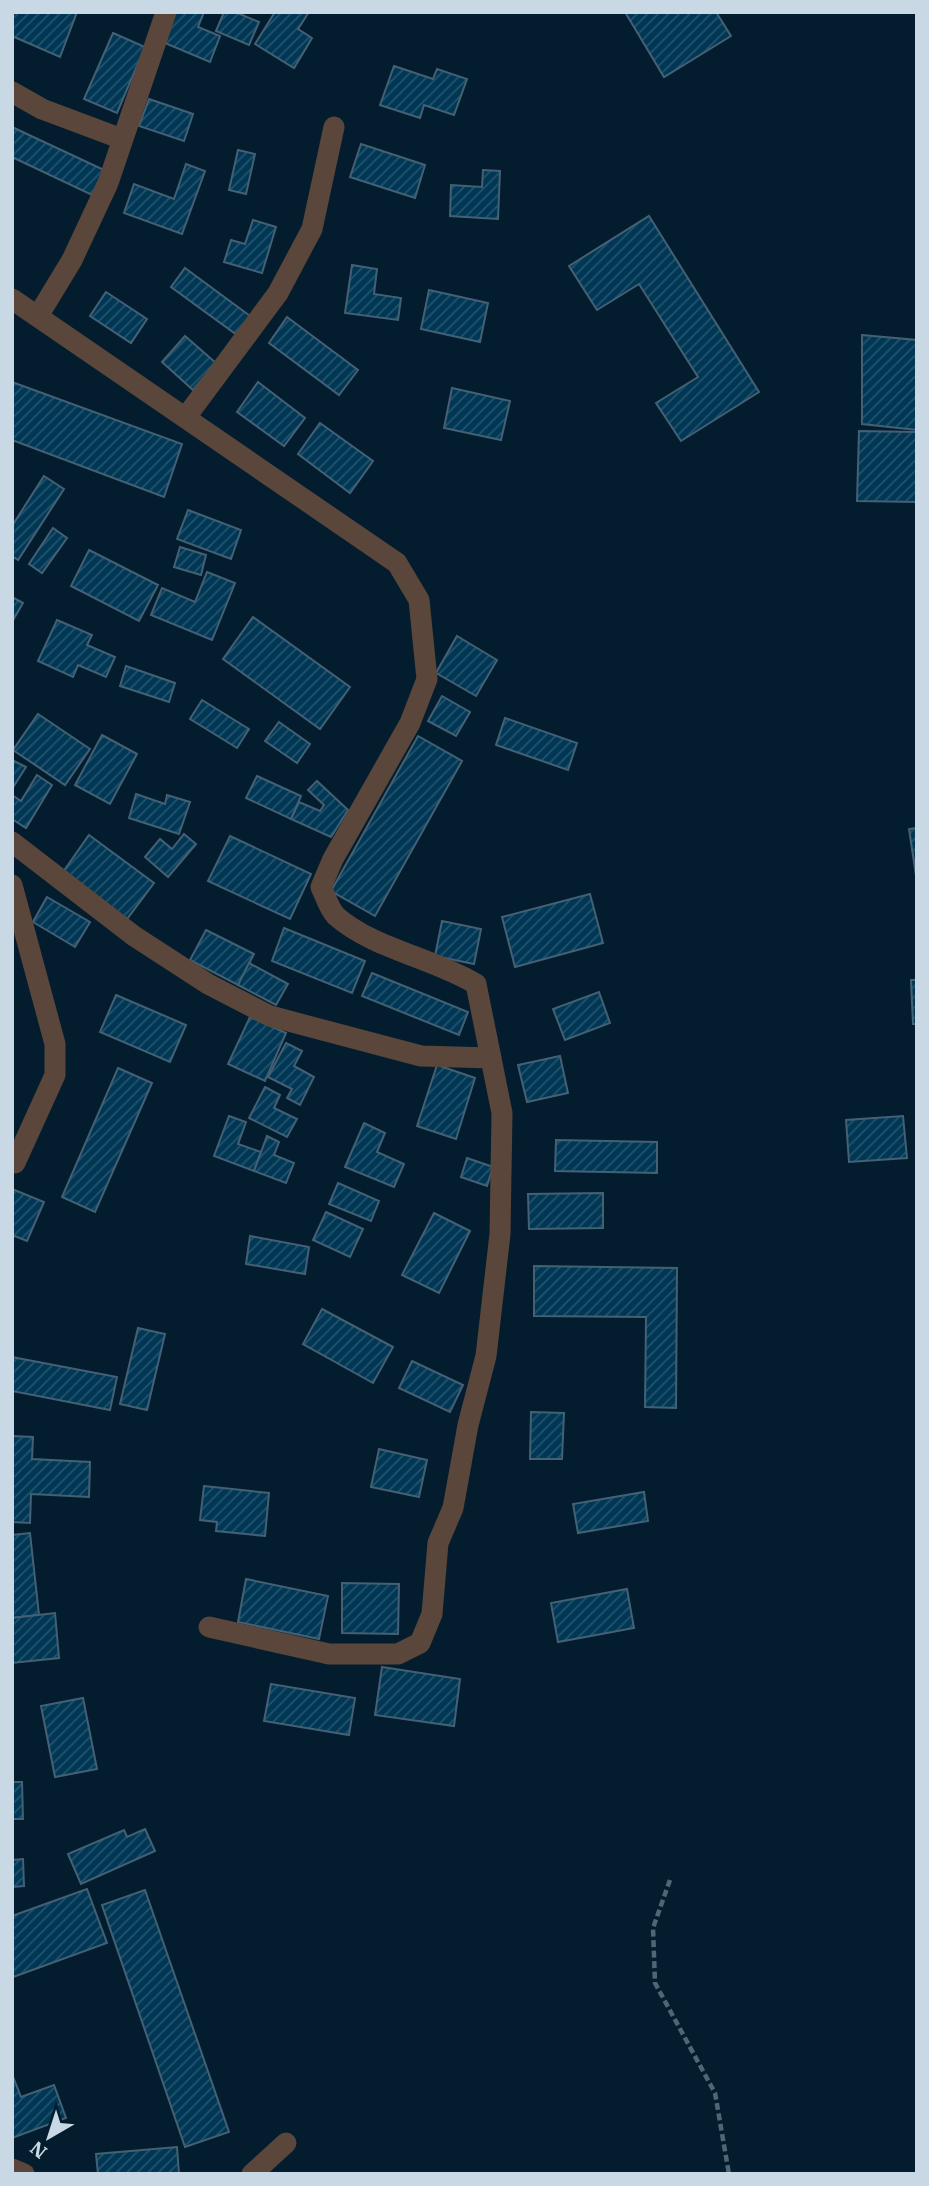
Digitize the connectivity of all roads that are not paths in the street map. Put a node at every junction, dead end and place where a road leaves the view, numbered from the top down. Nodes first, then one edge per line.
1 (166, 12) edge
2 (12, 92) edge
3 (334, 127) dead end
4 (122, 139) junction
5 (12, 299) edge
6 (38, 316) junction
7 (186, 417) junction
8 (14, 849) edge
9 (12, 885) edge
10 (491, 1058) junction
11 (15, 1163) dead end
12 (209, 1627) dead end
13 (286, 2143) dead end
14 (12, 2169) edge
15 (24, 2174) edge
16 (252, 2174) edge

1 - 4 street
2 - 4 street
3 - 7 street
4 - 6 street
5 - 6 street
6 - 7 street
7 - 10 street
8 - 10 street
9 - 11 street
10 - 12 street
13 - 16 street
14 - 15 street

